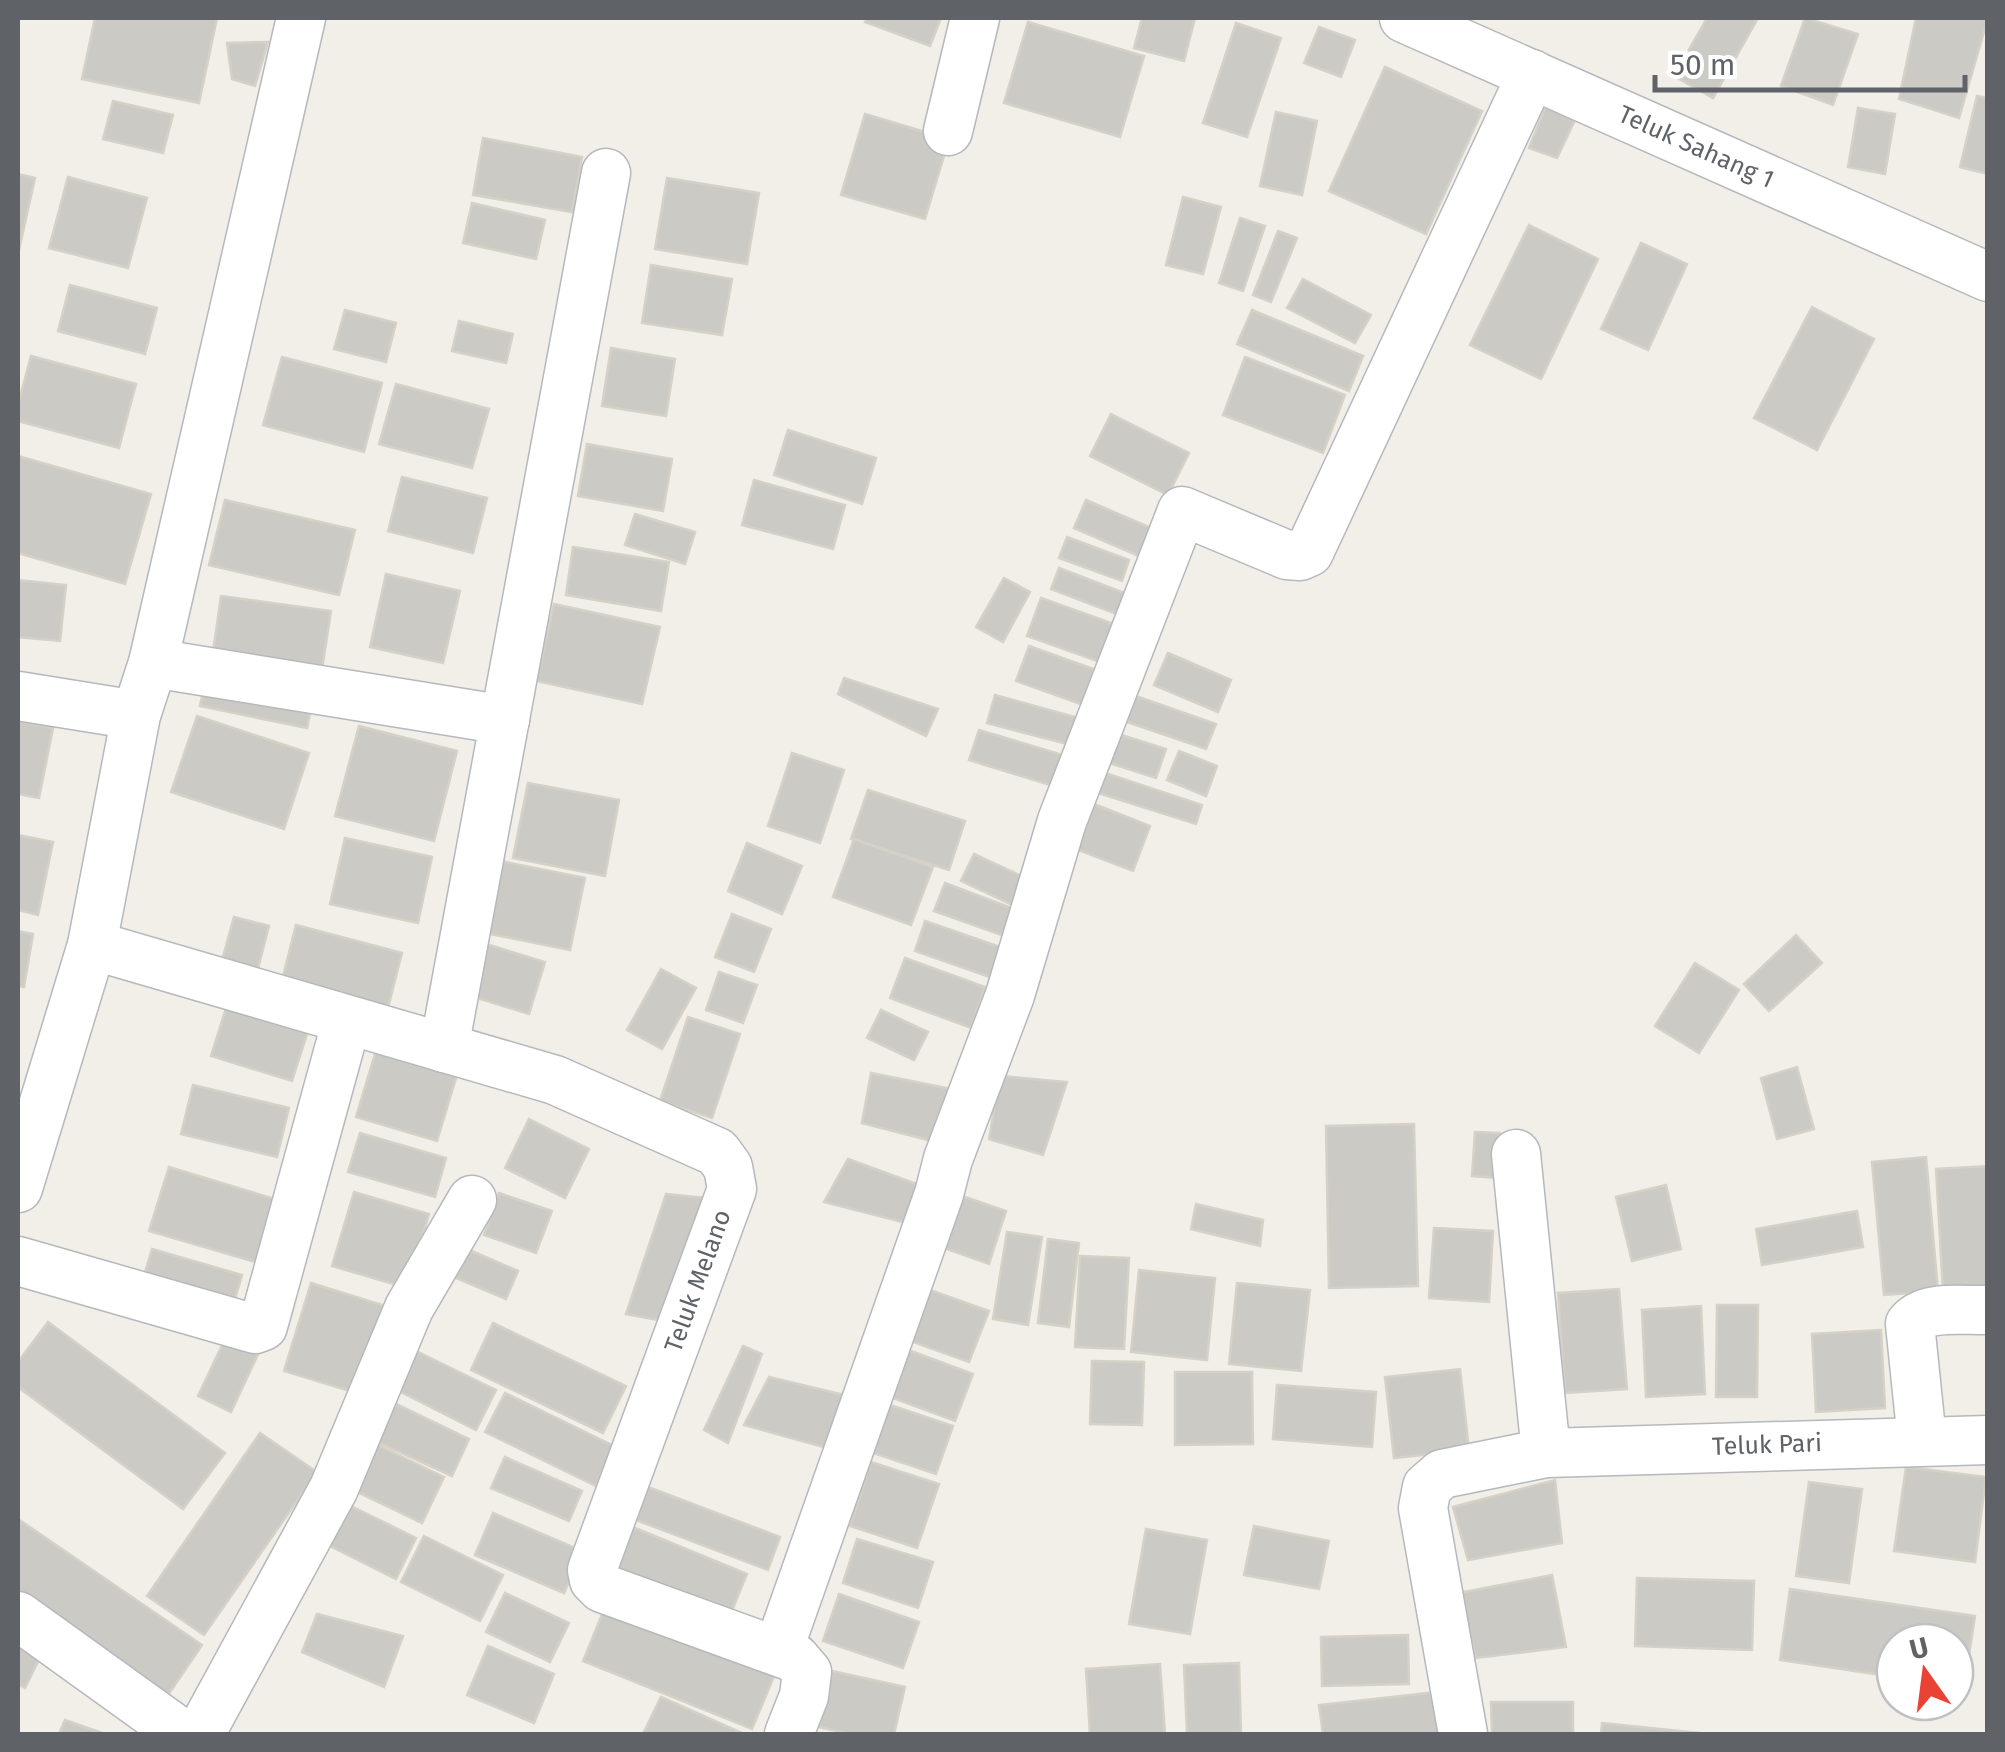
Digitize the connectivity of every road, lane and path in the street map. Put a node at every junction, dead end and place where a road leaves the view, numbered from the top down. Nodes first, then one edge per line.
1 (301, 18) edge
2 (975, 18) edge
3 (1404, 18) edge
4 (1532, 74) junction
5 (948, 130) dead end
6 (606, 172) dead end
7 (1988, 277) edge
8 (153, 663) junction
9 (18, 696) edge
10 (136, 714) junction
11 (505, 720) junction
12 (92, 945) junction
13 (347, 1020) junction
14 (444, 1048) junction
15 (1516, 1154) dead end
16 (18, 1188) edge
17 (472, 1200) dead end
18 (18, 1260) edge
19 (1988, 1310) edge
20 (1922, 1440) junction
21 (1988, 1440) edge
22 (1546, 1453) junction
23 (18, 1616) edge
24 (778, 1651) junction
25 (182, 1734) edge
26 (200, 1734) edge
27 (789, 1734) edge
28 (1463, 1734) edge

1 - 8 street
2 - 5 street
3 - 4 street, Teluk Sahang 1
4 - 7 street, Teluk Sahang 1
4 - 24 street
6 - 11 street
8 - 10 street
8 - 11 street
9 - 10 street
10 - 12 street
11 - 14 street
12 - 13 street, Teluk Melano
12 - 16 street
13 - 14 street, Teluk Melano
13 - 18 street
14 - 24 street, Teluk Melano
15 - 22 street
17 - 26 street
19 - 20 street
20 - 21 street, Teluk Pari
20 - 22 street, Teluk Pari
22 - 28 street, Teluk Pari
23 - 25 street
24 - 27 street

